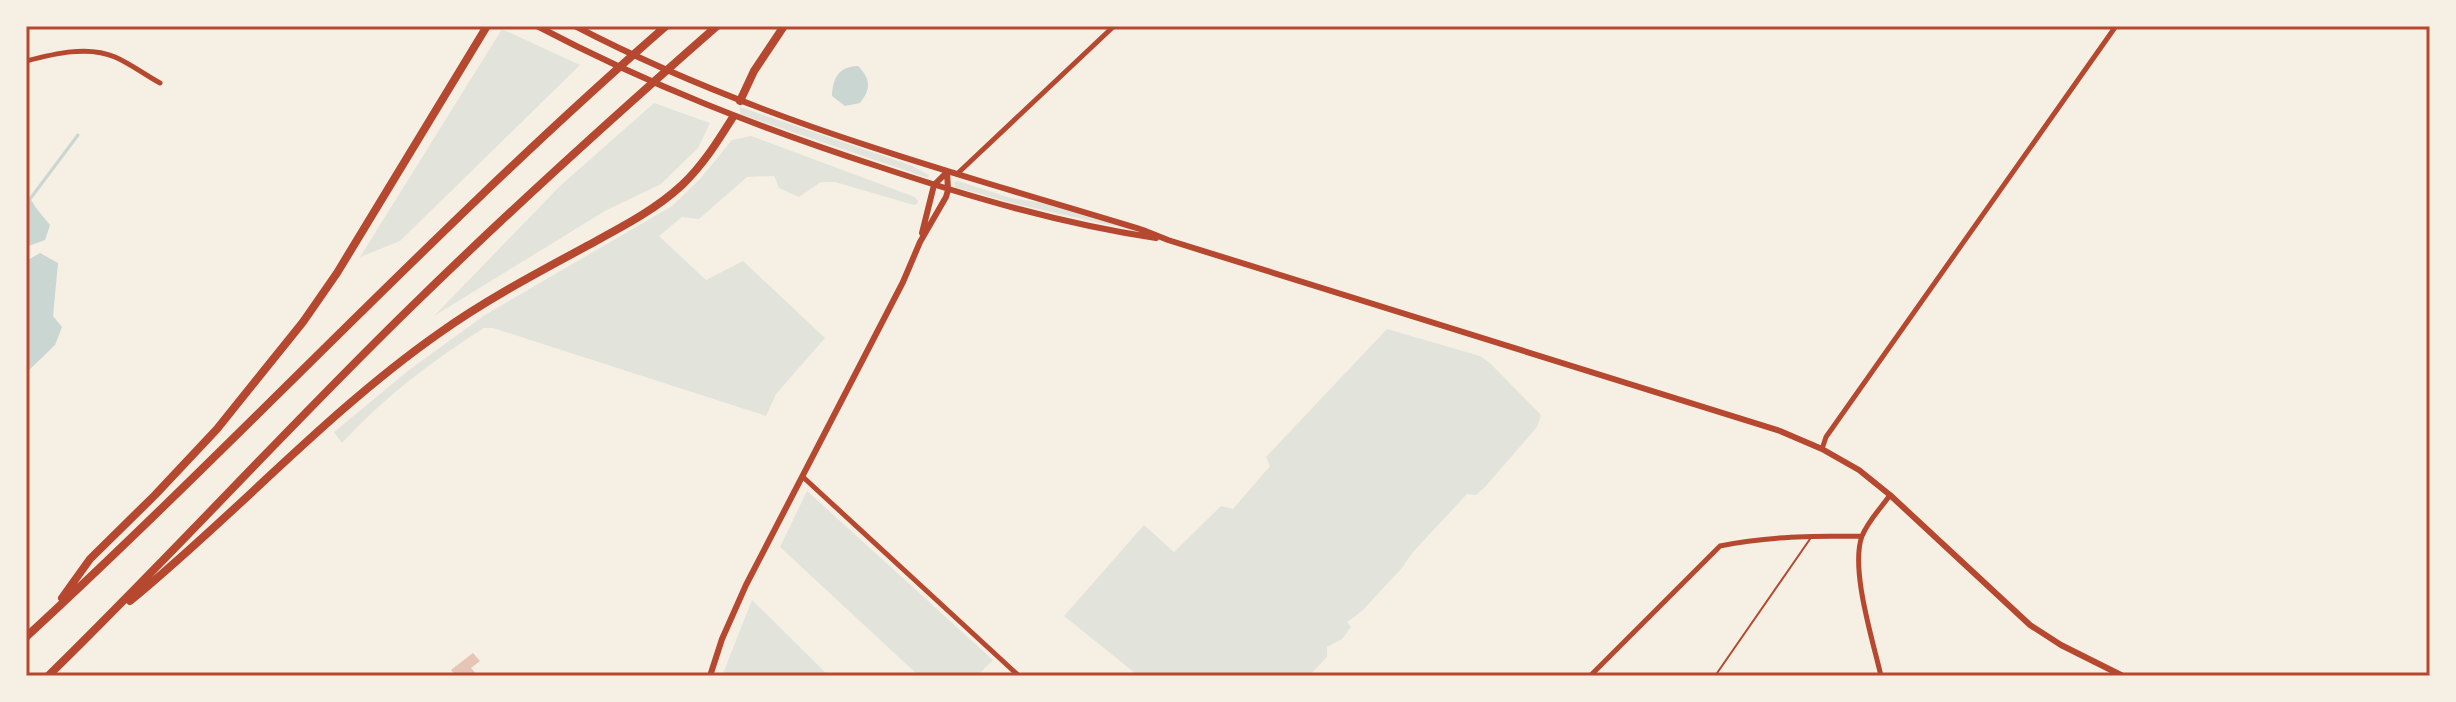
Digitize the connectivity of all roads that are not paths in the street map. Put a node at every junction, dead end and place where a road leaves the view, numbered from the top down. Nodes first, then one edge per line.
1 (487, 26) edge
2 (537, 26) edge
3 (575, 26) edge
4 (666, 26) edge
5 (717, 26) edge
6 (784, 26) edge
7 (1114, 26) edge
8 (2116, 26) edge
9 (26, 61) edge
10 (160, 83) dead end
11 (740, 101) junction
12 (733, 117) junction
13 (947, 172) junction
14 (957, 174) junction
15 (934, 185) junction
16 (948, 190) junction
17 (1168, 240) junction
18 (920, 242) junction
19 (1822, 449) junction
20 (803, 477) junction
21 (1890, 495) junction
22 (1812, 536) junction
23 (1862, 536) junction
24 (50, 615) junction
25 (102, 624) junction
26 (26, 637) edge
27 (48, 676) edge
28 (710, 676) edge
29 (1019, 676) edge
30 (1590, 676) edge
31 (1715, 676) edge
32 (1881, 676) edge
33 (2123, 676) edge

1 - 24 highway
2 - 12 street
3 - 11 street
4 - 24 highway
5 - 25 highway
6 - 11 highway
7 - 14 street
8 - 19 street
9 - 10 street
11 - 12 street
11 - 13 street
12 - 15 street
12 - 25 highway
13 - 14 street
13 - 15 street
13 - 16 street
14 - 17 street
15 - 16 street
15 - 18 street
16 - 17 street
16 - 18 street
17 - 19 street
18 - 20 street
19 - 21 street
20 - 28 street
20 - 29 street
21 - 23 street
21 - 33 street
22 - 23 street
22 - 30 street
22 - 31 lane
23 - 32 street
24 - 26 highway
25 - 27 highway

